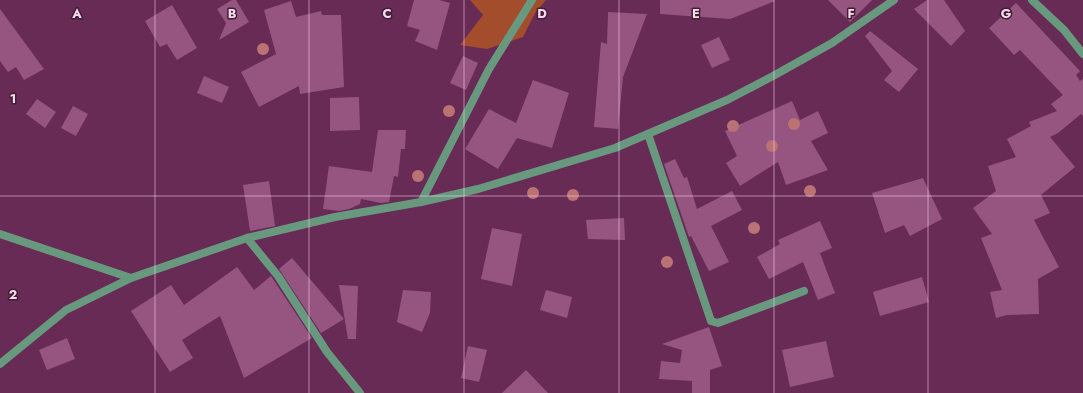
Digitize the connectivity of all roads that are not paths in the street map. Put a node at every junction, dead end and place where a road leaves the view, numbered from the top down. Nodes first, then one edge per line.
1 (532, 0) edge
2 (894, 0) edge
3 (1032, 0) edge
4 (1083, 54) edge
5 (648, 134) junction
6 (421, 202) junction
7 (0, 234) edge
8 (247, 238) junction
9 (131, 278) junction
10 (804, 291) dead end
11 (0, 364) edge
12 (360, 393) edge

1 - 6 street
2 - 5 street
3 - 4 street
5 - 6 street
5 - 10 street
6 - 8 street
7 - 9 street
8 - 9 street
8 - 12 street
9 - 11 street

